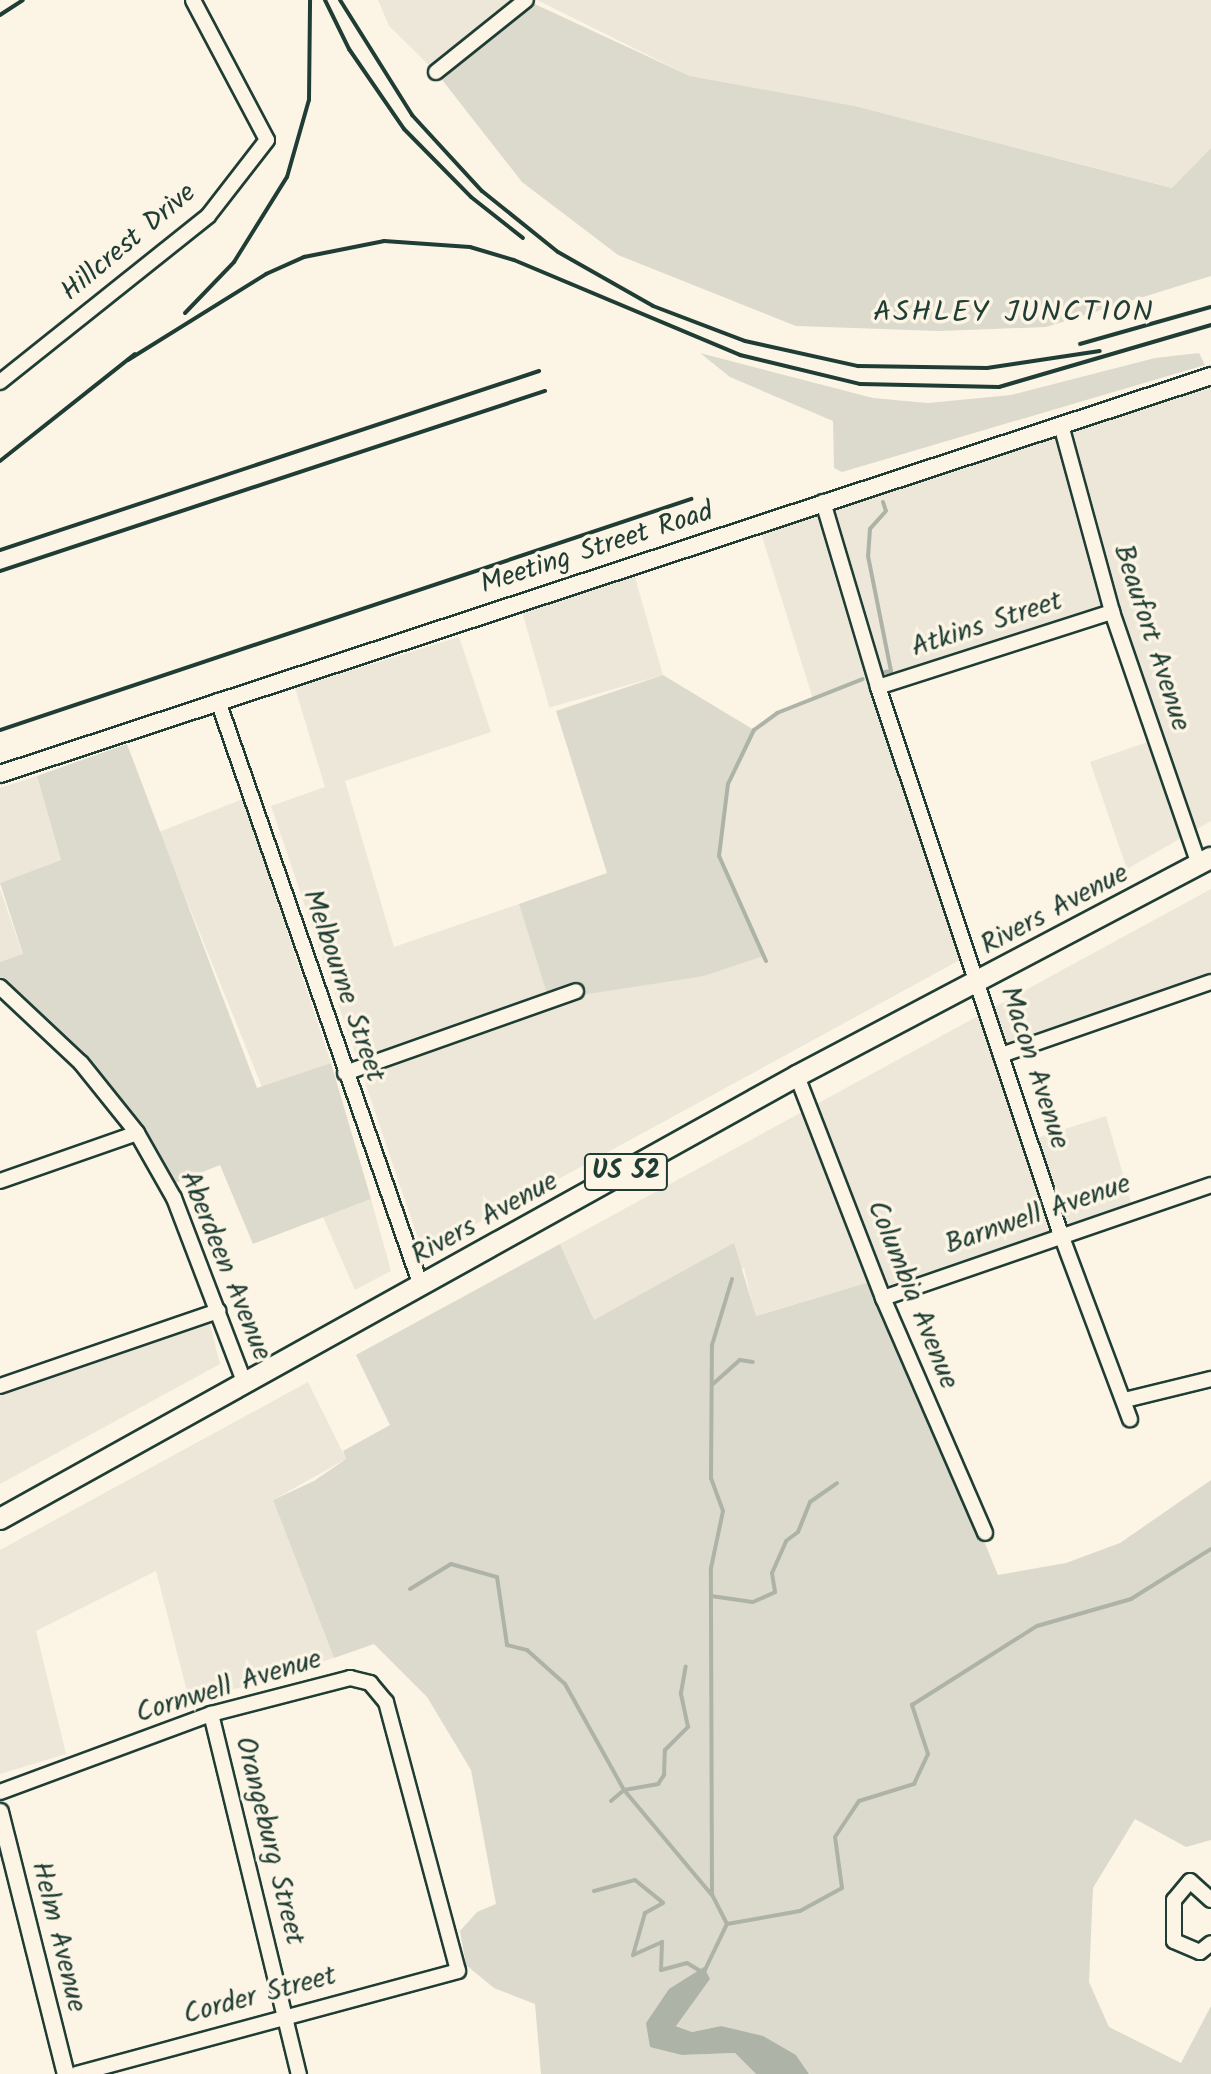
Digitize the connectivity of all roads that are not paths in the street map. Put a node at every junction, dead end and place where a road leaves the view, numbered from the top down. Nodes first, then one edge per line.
1 (193, 0) edge
2 (526, 0) edge
3 (436, 72) dead end
4 (1211, 376) edge
5 (0, 382) edge
6 (1061, 425) junction
7 (823, 502) junction
8 (1112, 612) junction
9 (878, 687) junction
10 (218, 701) junction
11 (0, 774) edge
12 (1205, 861) edge
13 (1211, 982) edge
14 (979, 983) junction
15 (0, 987) edge
16 (576, 991) dead end
17 (1001, 1055) junction
18 (345, 1073) junction
19 (797, 1076) junction
20 (137, 1133) junction
21 (0, 1181) edge
22 (1211, 1185) edge
23 (1060, 1232) junction
24 (421, 1286) junction
25 (883, 1298) junction
26 (218, 1311) junction
27 (1211, 1379) edge
28 (245, 1384) junction
29 (0, 1386) edge
30 (1125, 1400) junction
31 (1130, 1419) dead end
32 (0, 1519) edge
33 (985, 1533) dead end
34 (211, 1714) junction
35 (0, 1792) edge
36 (0, 1812) edge
37 (1211, 1900) edge
38 (1211, 1943) edge
39 (458, 1971) joint
40 (284, 2015) junction
41 (66, 2074) edge
42 (77, 2074) edge
43 (299, 2074) edge

1 - 5 street, Hillcrest Drive
2 - 3 street
4 - 6 street, Meeting Street Road
6 - 7 street, Meeting Street Road
6 - 8 street, Beaufort Avenue
7 - 9 street, Macon Avenue
7 - 10 street, Meeting Street Road
8 - 9 street, Atkins Street
8 - 12 street, Beaufort Avenue
9 - 14 street, Macon Avenue
10 - 11 street, Meeting Street Road
10 - 18 street, Melbourne Street
12 - 14 main road, Rivers Avenue / US 52
13 - 17 street
14 - 17 street, Macon Avenue
14 - 19 main road, Rivers Avenue / US 52
15 - 20 street, Aberdeen Avenue
16 - 18 street
17 - 23 street, Macon Avenue
18 - 24 street, Melbourne Street
19 - 24 main road, Rivers Avenue / US 52
19 - 25 street, Columbia Avenue
20 - 21 street
20 - 26 street, Aberdeen Avenue
22 - 23 street, Barnwell Avenue
23 - 25 street, Barnwell Avenue
23 - 30 street, Macon Avenue
24 - 28 main road, Rivers Avenue / US 52
25 - 33 street, Columbia Avenue
26 - 28 street, Aberdeen Avenue
26 - 29 street
27 - 30 street
28 - 32 main road, Rivers Avenue / US 52
30 - 31 street, Macon Avenue
34 - 35 street, Cornwell Avenue
34 - 39 street, Cornwell Avenue
34 - 40 street, Orangeburg Street
36 - 41 street, Helm Avenue
37 - 38 street
39 - 40 street, Corder Street
40 - 42 street, Corder Street
40 - 43 street, Orangeburg Street

